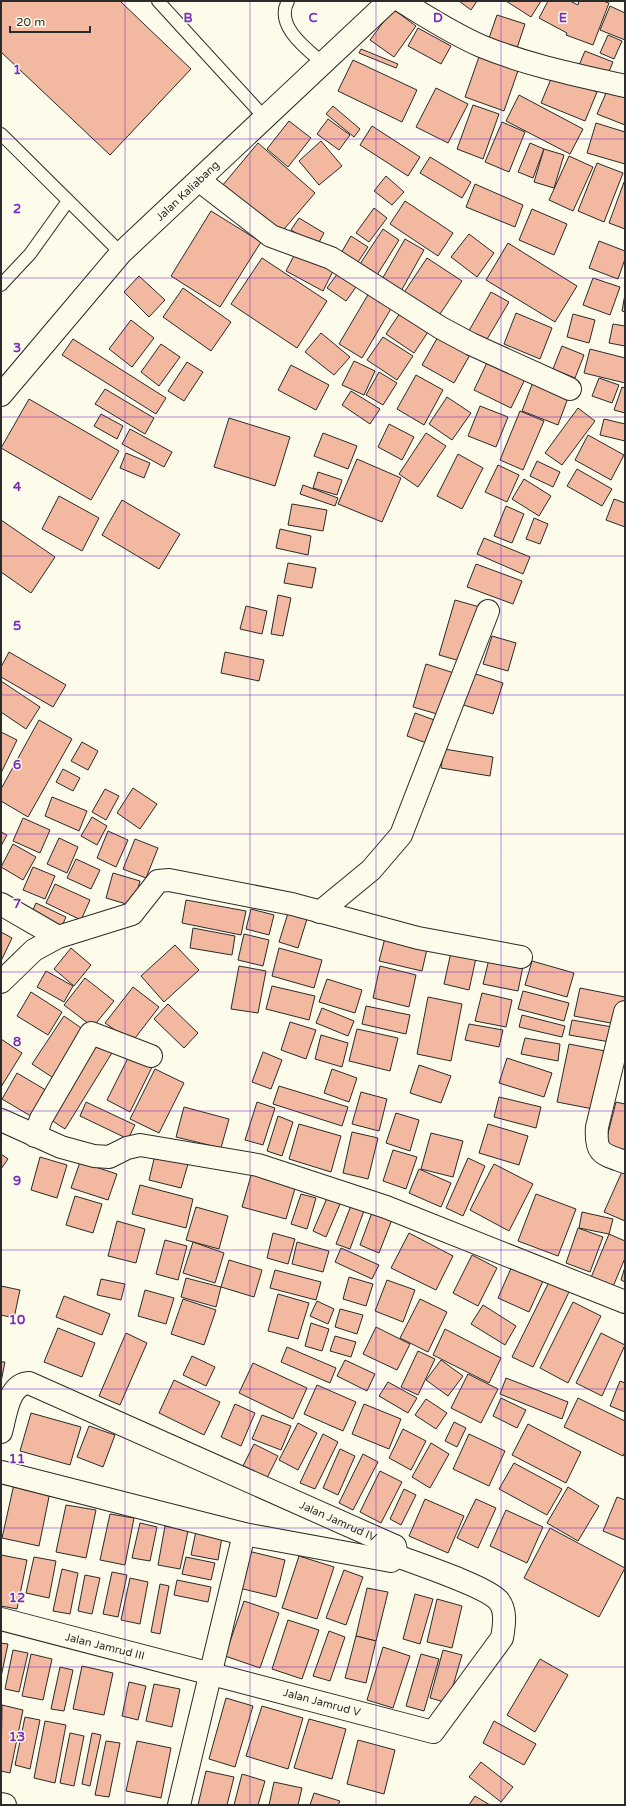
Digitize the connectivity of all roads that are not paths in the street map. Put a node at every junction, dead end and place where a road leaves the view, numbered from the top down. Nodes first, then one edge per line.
1 (158, 1) edge
2 (288, 1) edge
3 (389, 1) edge
4 (401, 1) edge
5 (324, 64) junction
6 (625, 86) edge
7 (265, 118) junction
8 (1, 134) edge
9 (200, 181) junction
10 (68, 201) junction
11 (121, 253) junction
12 (1, 285) edge
13 (570, 389) dead end
14 (1, 395) edge
15 (488, 611) dead end
16 (1, 904) edge
17 (320, 912) junction
18 (58, 937) junction
19 (521, 957) dead end
20 (1, 982) edge
21 (625, 1012) edge
22 (151, 1056) dead end
23 (1, 1120) edge
24 (35, 1136) junction
25 (625, 1162) edge
26 (625, 1302) edge
27 (1, 1432) edge
28 (1, 1472) edge
29 (244, 1534) junction
30 (397, 1556) junction
31 (1, 1619) edge
32 (210, 1672) junction
33 (1, 1804) edge
34 (5, 1805) edge
35 (179, 1805) edge

1 - 7 lane
2 - 5 lane
3 - 5 street, Jalan Kaliabang
4 - 6 street
5 - 7 street, Jalan Kaliabang
7 - 9 street, Jalan Kaliabang
8 - 10 lane
9 - 11 street, Jalan Kaliabang
9 - 13 street
10 - 11 lane
10 - 12 lane
11 - 14 street, Jalan Kaliabang
15 - 17 street
16 - 18 street
17 - 18 street
17 - 19 street
18 - 20 street
21 - 25 street
22 - 24 street
23 - 24 street
24 - 26 street
27 - 30 street, Jalan Jamrud IV
28 - 29 street
29 - 30 street
29 - 32 street
30 - 32 street, Jalan Jamrud V
31 - 32 street, Jalan Jamrud III
32 - 35 street
33 - 34 street

